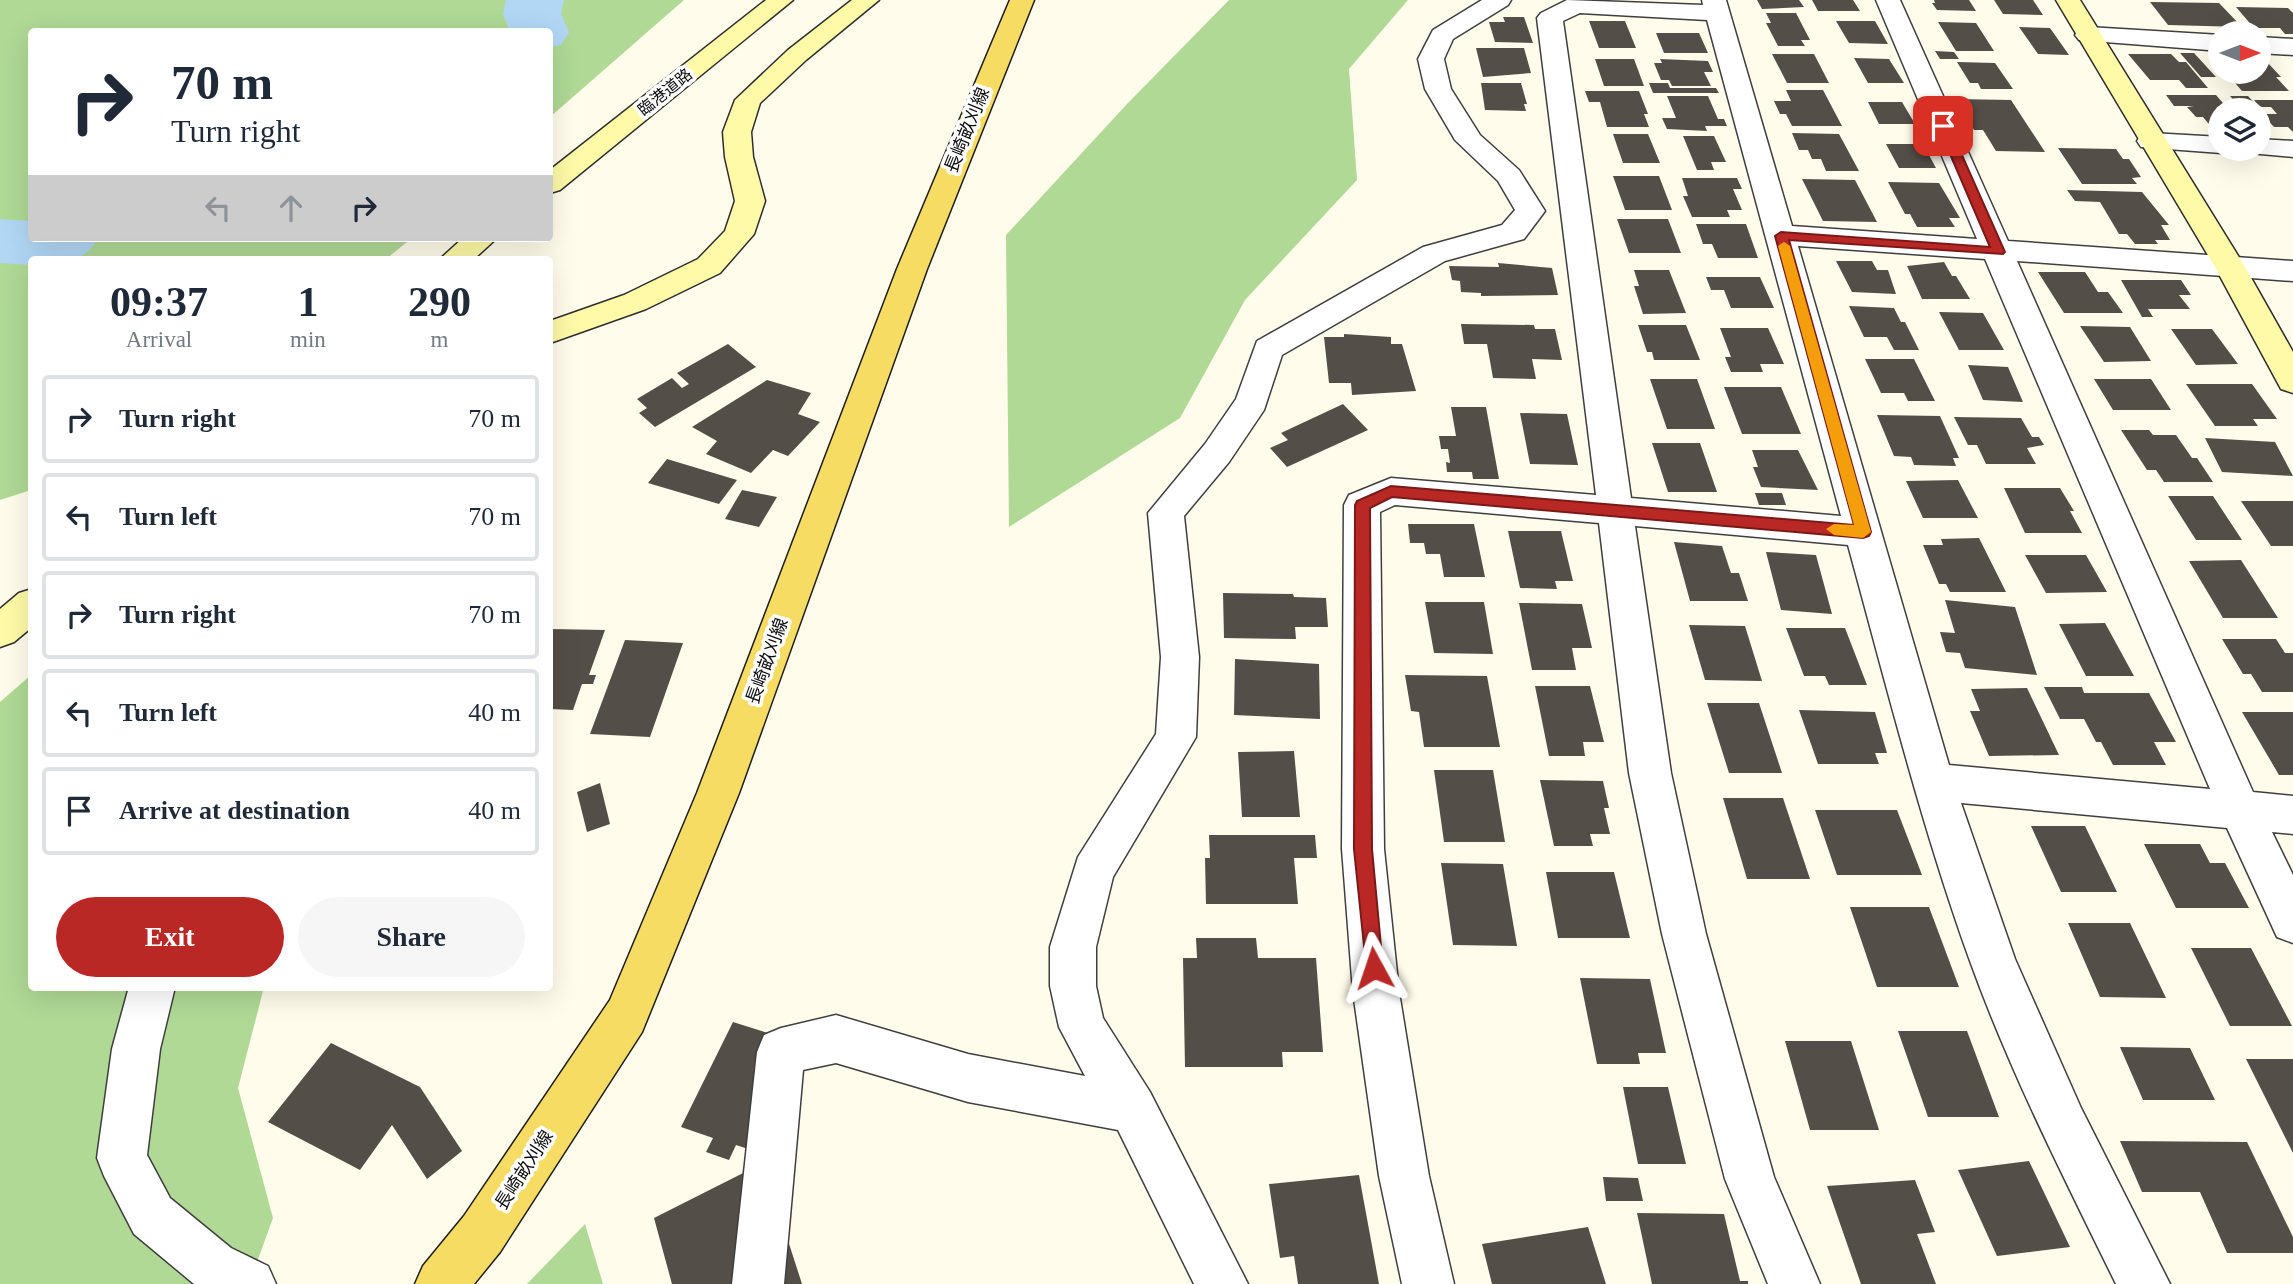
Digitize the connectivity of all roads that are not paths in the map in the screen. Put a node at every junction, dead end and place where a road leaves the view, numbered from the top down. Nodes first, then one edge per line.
1 (781, 0) edge
2 (867, 0) edge
3 (1022, 0) edge
4 (1499, 0) edge
5 (1888, 0) edge
6 (2068, 0) edge
7 (1716, 7) edge
8 (2088, 35) junction
9 (2208, 42) edge
10 (2272, 46) edge
11 (2293, 47) edge
12 (2151, 141) junction
13 (2208, 144) edge
14 (2271, 148) edge
15 (2293, 149) edge
16 (553, 182) edge
17 (1781, 236) junction
18 (477, 242) edge
19 (1998, 252) junction
20 (459, 256) edge
21 (2230, 267) junction
22 (2293, 271) edge
23 (553, 331) edge
24 (2293, 381) edge
25 (1615, 511) junction
26 (1863, 532) junction
27 (28, 607) edge
28 (0, 631) edge
29 (1933, 782) junction
30 (2240, 810) junction
31 (2293, 815) edge
32 (2293, 922) edge
33 (151, 991) edge
34 (1133, 1109) junction
35 (250, 1284) edge
36 (441, 1284) edge
37 (758, 1284) edge
38 (1223, 1284) edge
39 (1428, 1284) edge
40 (1794, 1284) edge
41 (2144, 1284) edge

1 - 16 street, 臨港道路
2 - 23 street
3 - 36 main road, 長崎畝刈線
4 - 34 street
5 - 19 street
6 - 8 street
7 - 17 street
7 - 25 street
8 - 9 street
8 - 12 street
10 - 11 street
12 - 13 street
12 - 21 street
14 - 15 street
17 - 19 street
17 - 26 street
18 - 20 street
19 - 21 street
19 - 30 street
21 - 22 street
21 - 24 street
25 - 26 street
25 - 39 street
25 - 40 street
26 - 29 street
27 - 28 street
29 - 30 street
29 - 41 street
30 - 31 street
30 - 32 street
33 - 35 street
34 - 37 street
34 - 38 street

